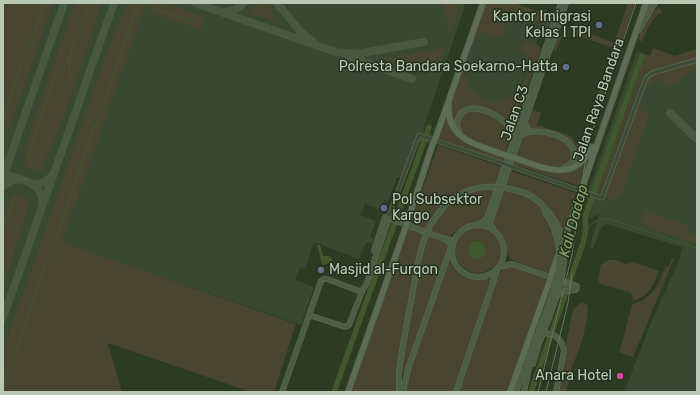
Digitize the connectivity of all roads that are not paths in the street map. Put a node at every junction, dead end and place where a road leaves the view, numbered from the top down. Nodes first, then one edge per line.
1 (483, 3) edge
2 (562, 3) edge
3 (566, 3) edge
4 (646, 3) edge
5 (649, 3) edge
6 (655, 3) edge
7 (640, 28) junction
8 (632, 41) junction
9 (697, 60) edge
10 (453, 88) junction
11 (523, 121) junction
12 (506, 122) junction
13 (602, 129) junction
14 (533, 132) junction
15 (518, 136) junction
16 (479, 146) junction
17 (545, 168) junction
18 (389, 218) junction
19 (477, 224) junction
20 (494, 230) junction
21 (455, 236) junction
22 (445, 239) junction
23 (451, 247) junction
24 (504, 253) junction
25 (512, 264) junction
26 (498, 267) junction
27 (363, 290) junction
28 (309, 315) junction
29 (535, 340) junction
30 (282, 392) edge
31 (348, 392) edge
32 (399, 392) edge
33 (403, 392) edge
34 (456, 392) edge
35 (510, 392) edge
36 (516, 392) edge
37 (524, 392) edge
38 (556, 392) edge

1 - 10 main road
2 - 11 street, Jalan C3
3 - 11 street, Jalan C3
4 - 8 main road, Jalan Raya Bandara
5 - 7 street
6 - 7 street
7 - 8 street
8 - 13 main road, Jalan Raya Bandara
9 - 18 street, bridge
10 - 16 main road
10 - 31 main road, bridge
11 - 12 street
11 - 14 street
11 - 15 street, Jalan C3
12 - 15 street
12 - 16 street
13 - 17 main road
13 - 35 main road, Jalan Raya Bandara, bridge
14 - 15 street
14 - 17 street
15 - 19 street, Jalan C3
15 - 20 street, Jalan C3
16 - 17 main road, bridge
18 - 22 street
18 - 27 street
19 - 20 street
19 - 21 street
20 - 24 street
21 - 22 street
21 - 23 street
22 - 23 street
23 - 26 street
23 - 33 street
24 - 25 street
24 - 26 street
25 - 26 street
25 - 29 street
26 - 34 street
27 - 28 street
27 - 28 street
28 - 30 street
29 - 36 street
29 - 38 street
32 - 37 street, bridge

